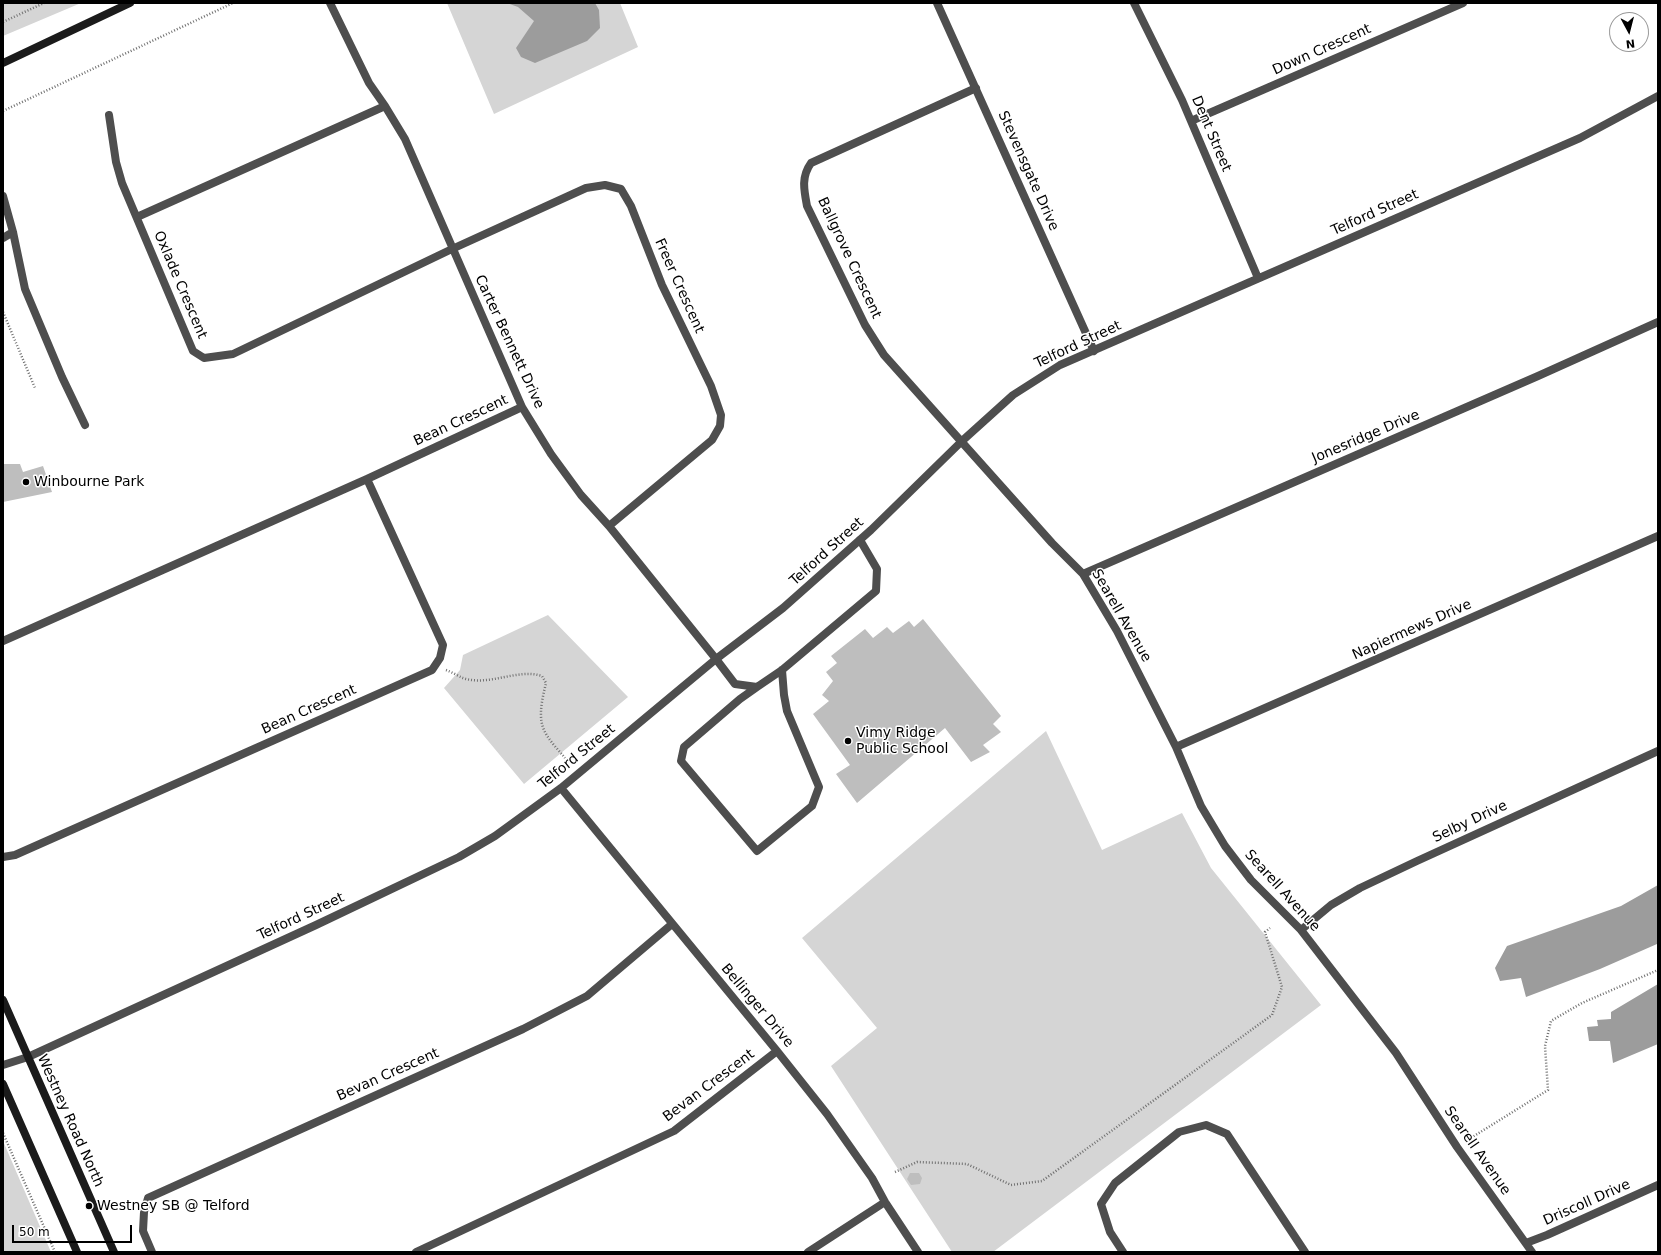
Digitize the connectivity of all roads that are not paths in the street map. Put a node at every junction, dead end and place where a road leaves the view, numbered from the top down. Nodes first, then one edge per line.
1 (130, 3) edge
2 (330, 3) edge
3 (937, 3) edge
4 (1134, 3) edge
5 (1464, 3) edge
6 (3, 63) edge
7 (976, 88) junction
8 (1658, 96) edge
9 (385, 106) junction
10 (109, 115) dead end
11 (1191, 121) junction
12 (3, 196) edge
13 (137, 217) junction
14 (13, 232) junction
15 (3, 238) edge
16 (452, 250) junction
17 (1258, 278) junction
18 (1658, 322) edge
19 (1094, 350) junction
20 (522, 407) junction
21 (85, 425) dead end
22 (962, 441) junction
23 (367, 479) junction
24 (609, 526) junction
25 (1658, 536) edge
26 (860, 540) junction
27 (1083, 574) junction
28 (3, 641) edge
29 (716, 659) junction
30 (782, 670) junction
31 (757, 688) junction
32 (1176, 747) junction
33 (1658, 751) edge
34 (561, 788) junction
35 (3, 857) edge
36 (672, 924) junction
37 (1302, 930) junction
38 (3, 1000) edge
39 (778, 1051) junction
40 (28, 1057) junction
41 (3, 1065) edge
42 (3, 1084) edge
43 (1658, 1185) edge
44 (885, 1202) junction
45 (1526, 1243) junction
46 (76, 1252) edge
47 (114, 1252) edge
48 (152, 1252) edge
49 (416, 1252) edge
50 (808, 1252) edge
51 (918, 1252) edge
52 (1123, 1252) edge
53 (1305, 1252) edge
54 (1532, 1252) edge

1 - 6 main road
2 - 9 street, Carter Bennett Drive
3 - 7 street, Stevensgate Drive
4 - 11 street, Dent Street
5 - 11 street, Down Crescent
7 - 19 street, Stevensgate Drive
7 - 22 street, Ballgrove Crescent
8 - 17 street, Telford Street
9 - 13 street
9 - 16 street, Carter Bennett Drive
10 - 13 street, Oxlade Crescent
11 - 17 street, Dent Street
12 - 14 street
13 - 16 street, Oxlade Crescent
14 - 15 street
14 - 21 street
16 - 20 street, Carter Bennett Drive
16 - 24 street, Freer Crescent
17 - 19 street, Telford Street
18 - 27 street, Jonesridge Drive
19 - 22 street, Telford Street
20 - 23 street, Bean Crescent
20 - 24 street, Carter Bennett Drive
22 - 26 street, Telford Street
22 - 27 street, Searell Avenue
23 - 28 street, Bean Crescent
23 - 35 street, Bean Crescent
24 - 29 street, Carter Bennett Drive
25 - 32 street, Napiermews Drive
26 - 29 street, Telford Street
26 - 30 street
27 - 32 street, Searell Avenue
29 - 31 street, Carter Bennett Drive
29 - 34 street, Telford Street
30 - 31 street
30 - 31 street
32 - 37 street, Searell Avenue
33 - 37 street, Selby Drive
34 - 36 street, Bellinger Drive
34 - 40 street, Telford Street
36 - 39 street, Bellinger Drive
36 - 48 street, Bevan Crescent
37 - 45 street, Searell Avenue
38 - 40 main road, Westney Road North
39 - 44 street, Bellinger Drive
39 - 49 street, Bevan Crescent
40 - 41 street, Telford Street
40 - 47 main road, Westney Road North
42 - 46 main road
43 - 45 street, Driscoll Drive
44 - 50 street
44 - 51 street, Bellinger Drive
45 - 54 street, Searell Avenue
52 - 53 street

